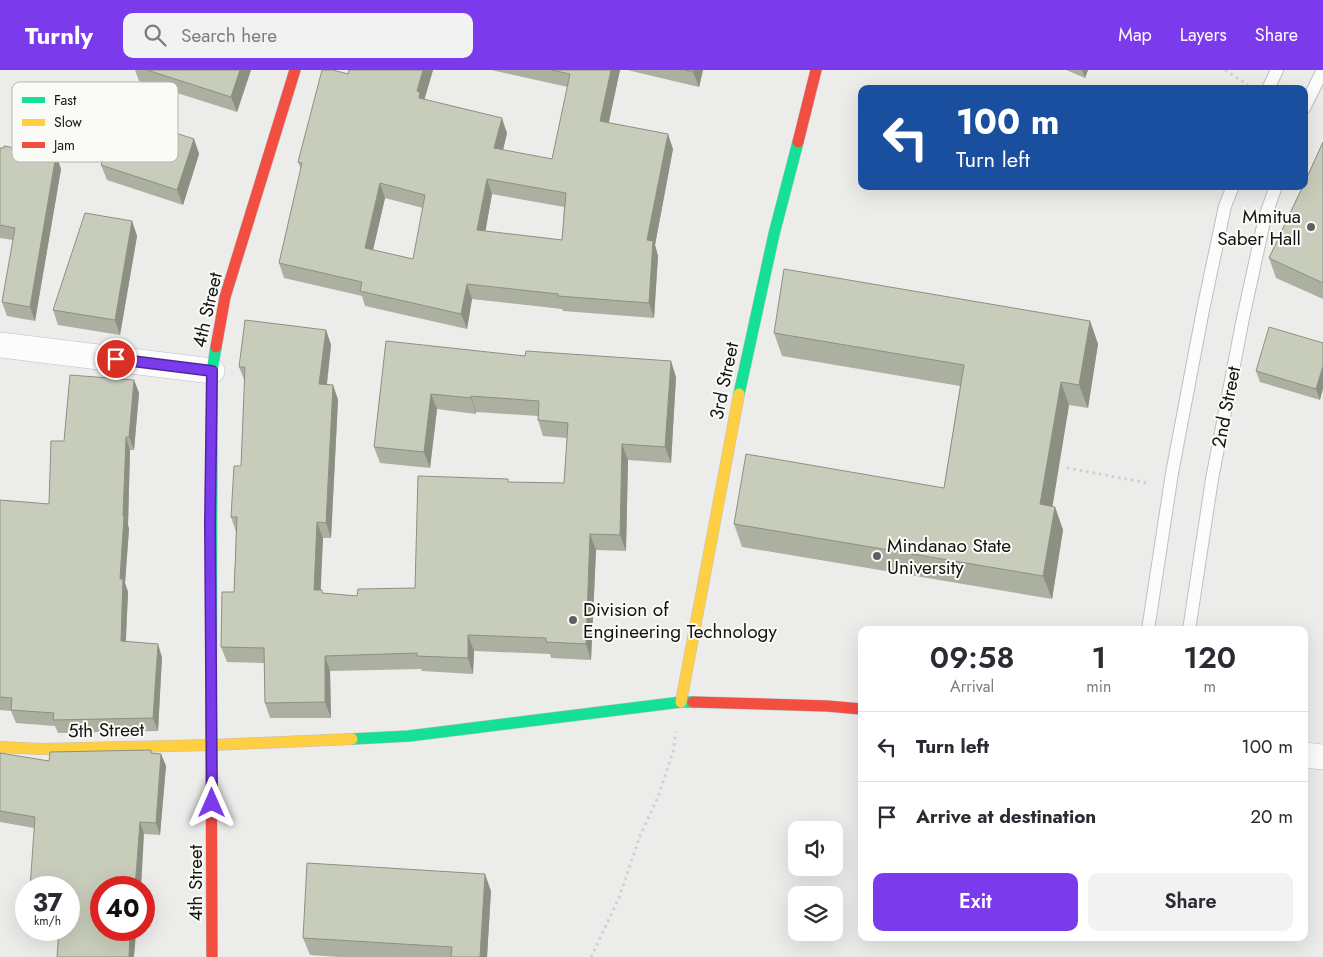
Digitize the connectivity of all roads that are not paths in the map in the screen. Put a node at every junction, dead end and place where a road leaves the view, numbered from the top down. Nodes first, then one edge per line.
1 (295, 70) edge
2 (816, 70) edge
3 (1277, 70) edge
4 (1323, 70) edge
5 (1270, 85) edge
6 (1308, 100) edge
7 (1231, 190) edge
8 (1275, 190) edge
9 (0, 345) edge
10 (212, 371) junction
11 (1149, 626) edge
12 (1190, 626) edge
13 (680, 702) junction
14 (858, 709) edge
15 (212, 745) junction
16 (0, 747) edge
17 (1308, 755) edge
18 (1323, 757) edge
19 (212, 957) edge

1 - 10 street, 4th Street
2 - 13 street, 3rd Street
3 - 5 lane
4 - 6 lane
7 - 11 lane
8 - 12 lane, 2nd Street
9 - 10 street
10 - 15 street, 4th Street
13 - 14 street, 5th Street
13 - 15 street, 5th Street
15 - 16 street, 5th Street
15 - 19 street, 4th Street
17 - 18 street

